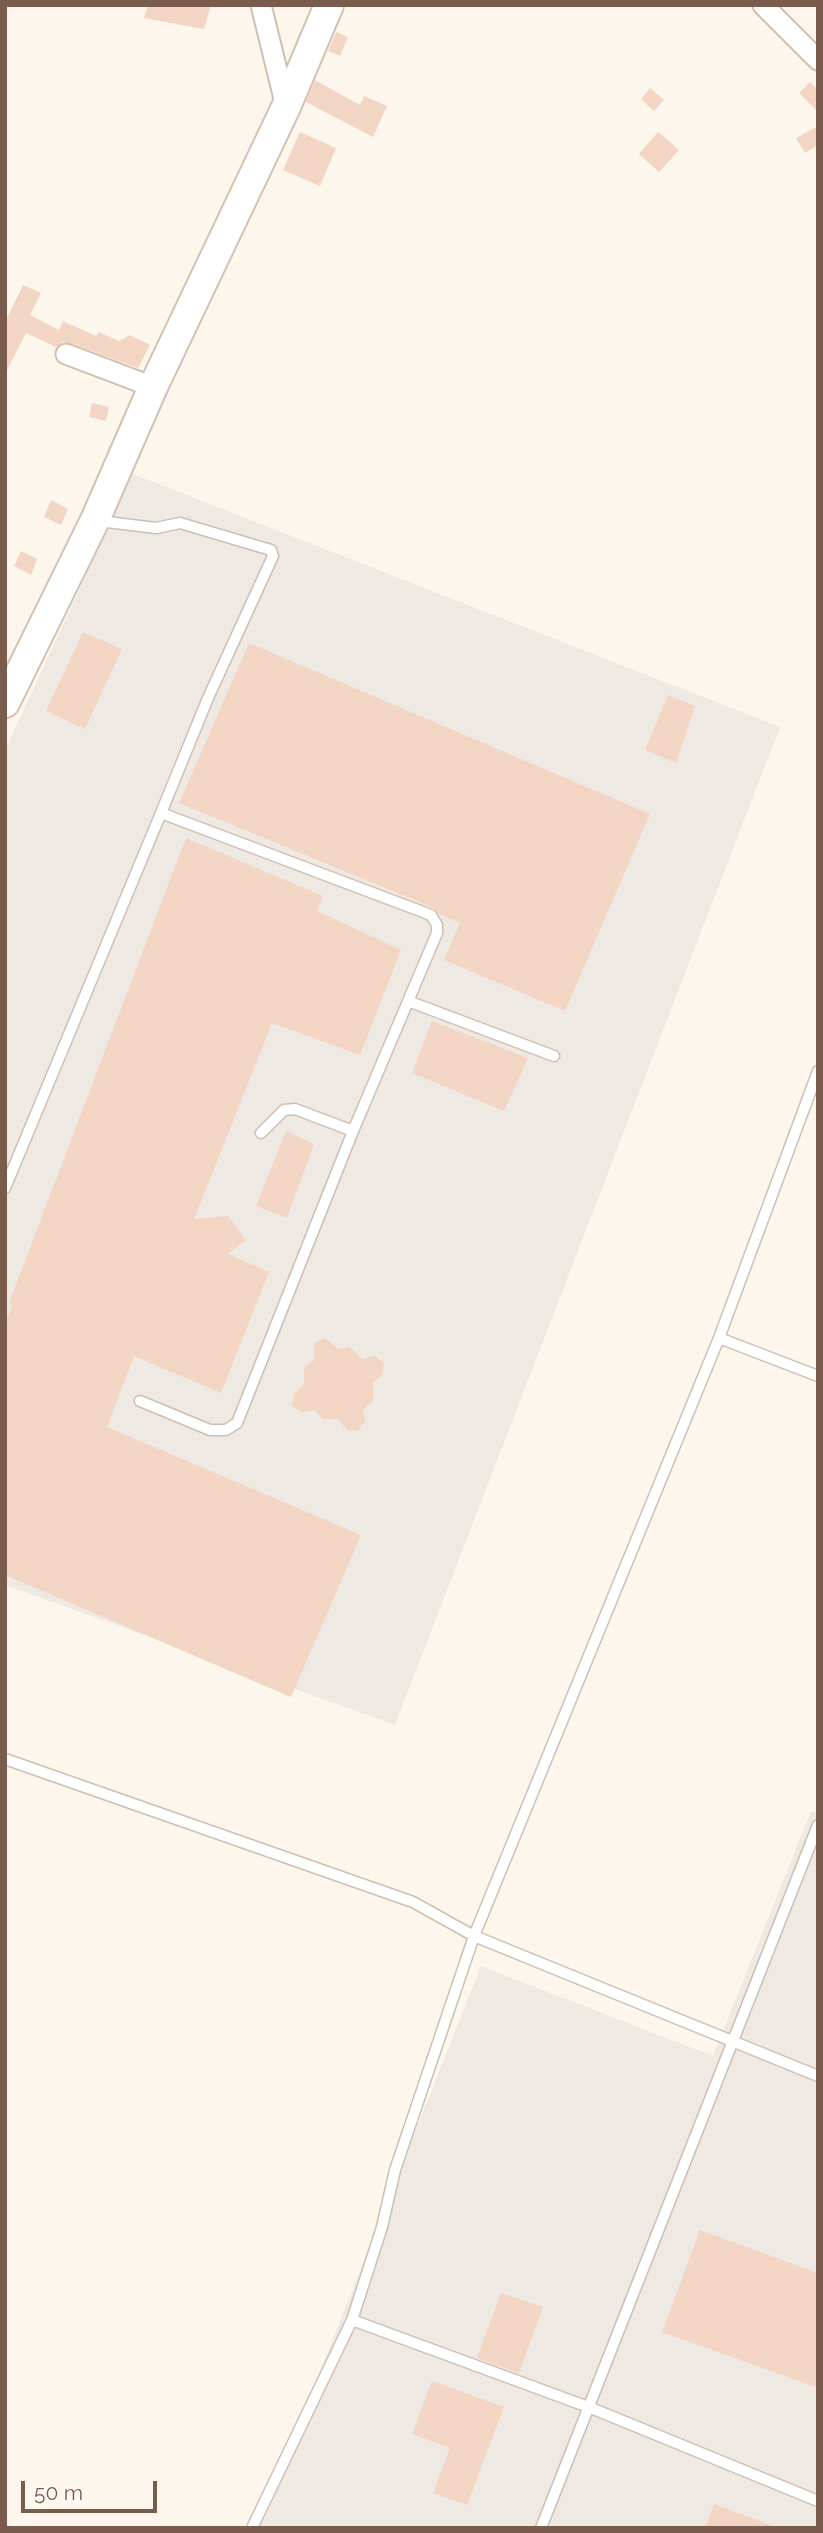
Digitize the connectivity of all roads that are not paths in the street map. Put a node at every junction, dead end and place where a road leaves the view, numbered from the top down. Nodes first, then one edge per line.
1 (261, 5) edge
2 (329, 5) edge
3 (763, 5) edge
4 (818, 60) edge
5 (286, 107) junction
6 (66, 354) dead end
7 (153, 387) junction
8 (94, 520) junction
9 (5, 703) edge
10 (161, 813) junction
11 (408, 1001) junction
12 (554, 1056) dead end
13 (818, 1071) edge
14 (353, 1131) junction
15 (261, 1133) dead end
16 (5, 1188) edge
17 (719, 1338) junction
18 (818, 1376) edge
19 (140, 1401) dead end
20 (5, 1759) edge
21 (818, 1825) edge
22 (474, 1936) junction
23 (732, 2043) junction
24 (818, 2076) edge
25 (352, 2320) junction
26 (590, 2407) junction
27 (818, 2501) edge
28 (252, 2528) edge
29 (541, 2528) edge

1 - 5 street
2 - 5 street
3 - 4 street
5 - 7 street
6 - 7 street
7 - 8 street
8 - 9 street
8 - 10 lane
10 - 11 lane
10 - 16 lane
11 - 12 lane
11 - 14 lane
13 - 17 lane
14 - 15 lane
14 - 19 lane
17 - 18 lane
17 - 22 lane
20 - 22 lane
21 - 23 lane
22 - 23 lane
22 - 25 lane
23 - 24 lane
23 - 26 lane
25 - 26 lane
25 - 28 lane
26 - 27 lane
26 - 29 lane

